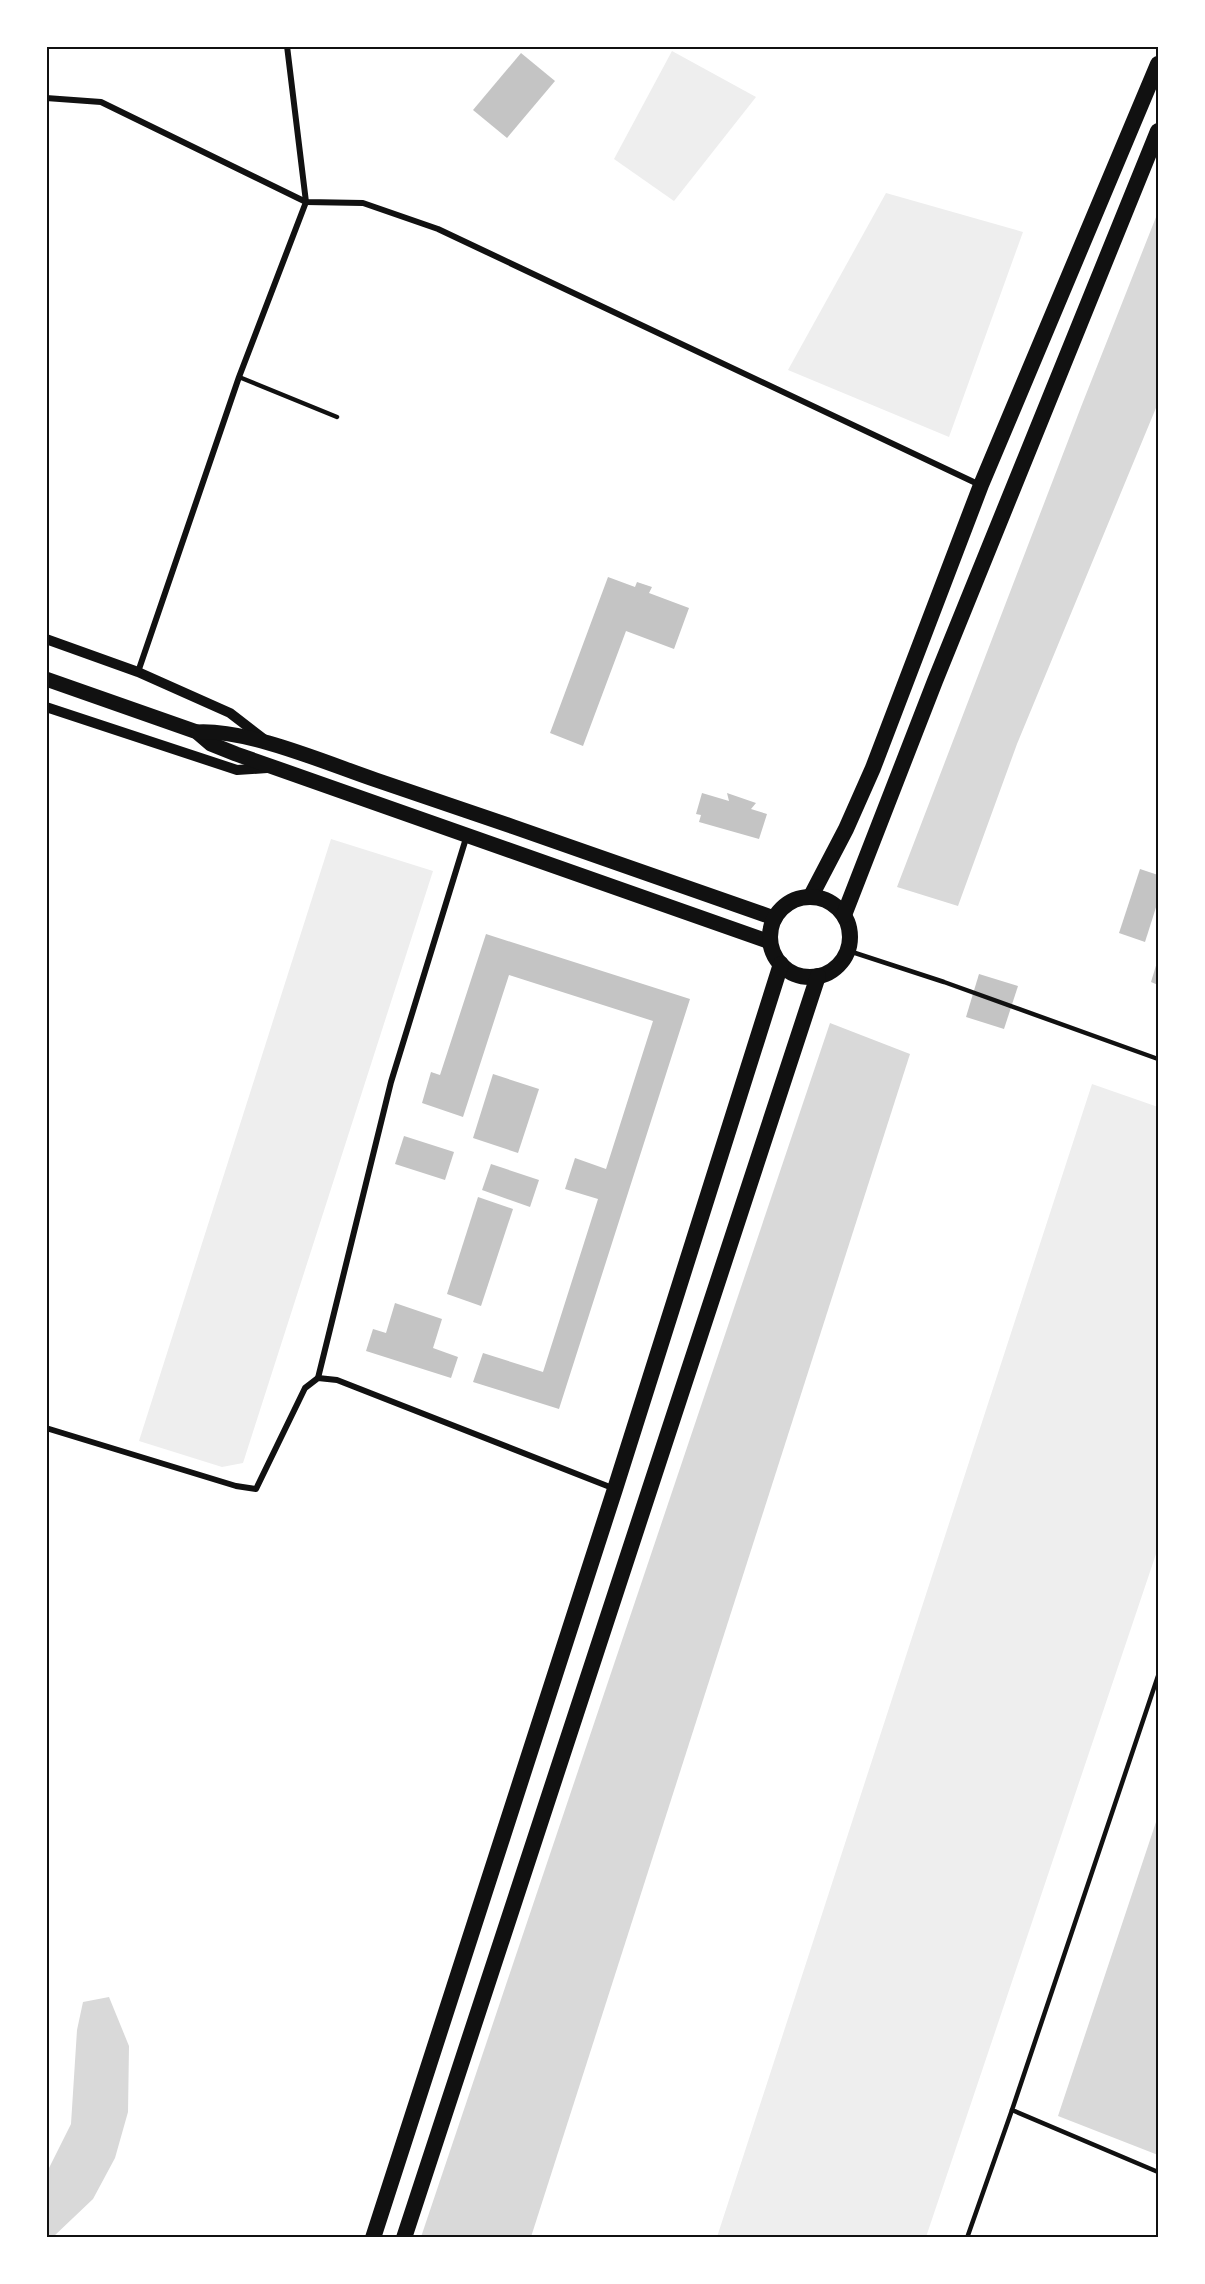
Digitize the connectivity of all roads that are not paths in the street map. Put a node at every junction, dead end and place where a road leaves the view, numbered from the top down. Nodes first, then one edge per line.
1 (287, 46) edge
2 (1158, 64) edge
3 (46, 98) edge
4 (1158, 131) edge
5 (306, 202) junction
6 (239, 376) junction
7 (337, 417) dead end
8 (981, 485) junction
9 (46, 639) edge
10 (138, 672) junction
11 (46, 679) edge
12 (46, 707) edge
13 (214, 737) junction
14 (272, 745) junction
15 (273, 767) junction
16 (468, 835) junction
17 (608, 860) junction
18 (600, 882) junction
19 (812, 896) junction
20 (844, 915) junction
21 (774, 918) junction
22 (770, 942) junction
23 (849, 951) junction
24 (781, 964) junction
25 (818, 976) junction
26 (1158, 1059) edge
27 (318, 1378) junction
28 (46, 1428) edge
29 (615, 1489) junction
30 (1158, 1676) edge
31 (1012, 2110) junction
32 (1158, 2172) edge
33 (372, 2238) edge
34 (404, 2238) edge
35 (967, 2238) edge

1 - 5 street
2 - 8 highway
3 - 5 street
4 - 20 highway
5 - 6 street
5 - 8 street
6 - 7 lane
6 - 10 street
8 - 19 highway
9 - 10 street
10 - 14 street
11 - 13 main road
12 - 15 street
13 - 14 main road
13 - 15 main road
14 - 17 main road
15 - 16 main road
16 - 18 main road
16 - 27 street
17 - 18 main road
17 - 21 main road
18 - 22 main road
19 - 20 highway
19 - 21 highway
20 - 23 highway
21 - 22 highway
22 - 24 highway
23 - 25 highway
23 - 26 lane
24 - 25 highway
24 - 29 highway
25 - 34 highway
27 - 28 street
27 - 29 street
29 - 33 highway
30 - 31 lane
31 - 32 lane
31 - 35 lane

